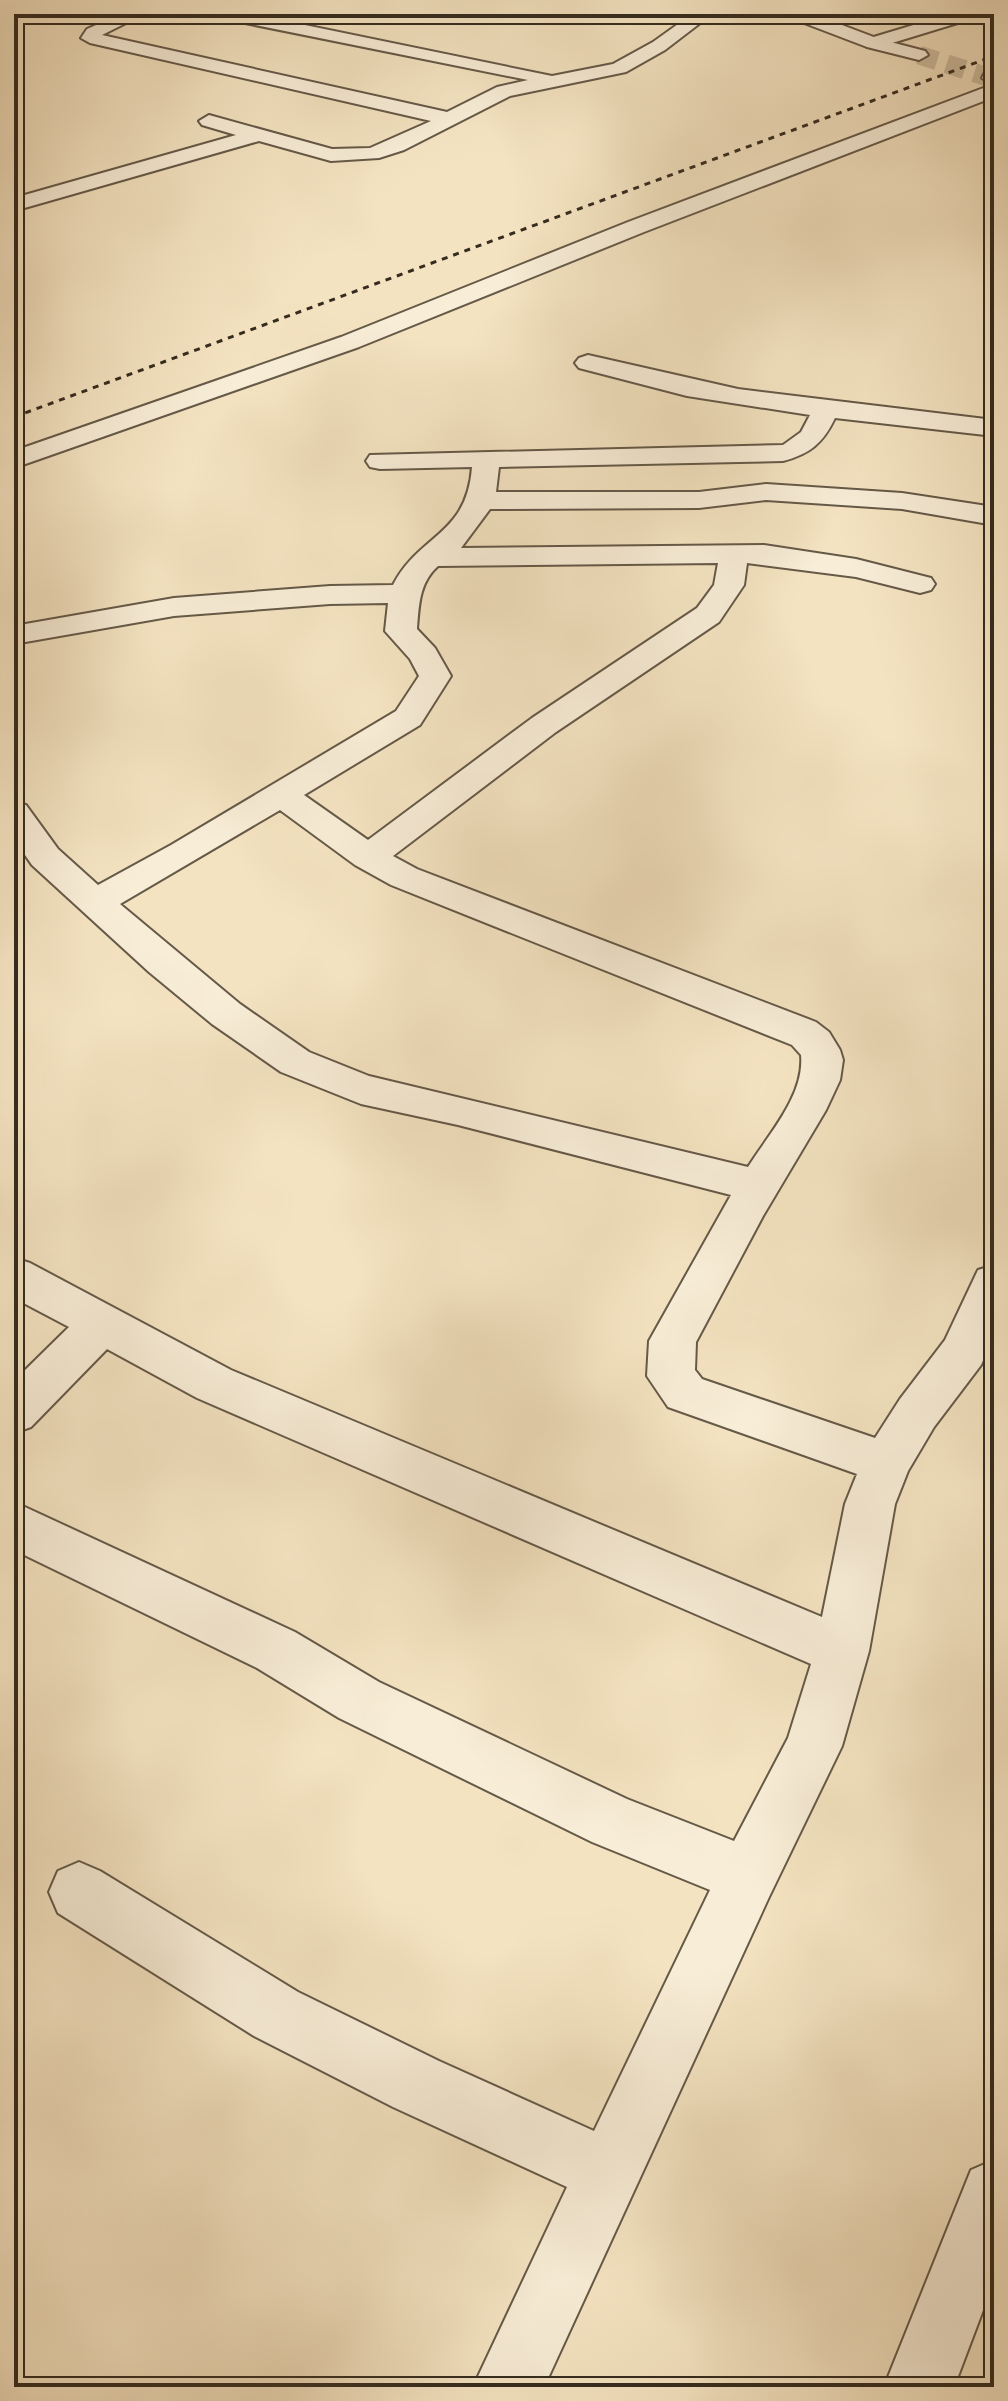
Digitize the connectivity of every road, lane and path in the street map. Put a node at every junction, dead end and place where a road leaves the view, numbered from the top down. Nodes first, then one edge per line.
1 (225, 14) edge
2 (703, 14) edge
3 (797, 14) edge
4 (968, 14) edge
5 (127, 18) dead end
6 (873, 43) junction
7 (919, 55) tunnel mouth
8 (552, 80) junction
9 (993, 82) edge
10 (450, 119) junction
11 (209, 121) dead end
12 (258, 135) junction
13 (14, 205) edge
14 (588, 363) dead end
15 (826, 408) junction
16 (994, 428) edge
17 (486, 459) junction
18 (14, 460) edge
19 (380, 461) dead end
20 (483, 501) junction
21 (994, 516) edge
22 (734, 553) junction
23 (430, 557) junction
24 (920, 584) dead end
25 (405, 594) junction
26 (14, 635) edge
27 (281, 795) junction
28 (14, 813) edge
29 (368, 857) junction
30 (97, 901) junction
31 (758, 1186) junction
32 (14, 1276) edge
33 (994, 1283) edge
34 (102, 1324) junction
35 (14, 1413) edge
36 (886, 1463) junction
37 (14, 1525) edge
38 (842, 1651) junction
39 (748, 1876) junction
40 (79, 1892) dead end
41 (609, 2172) junction
42 (994, 2193) edge
43 (508, 2387) edge
44 (919, 2387) edge

1 - 8 street
2 - 8 street
3 - 6 street
4 - 6 street
5 - 10 street
6 - 7 street
8 - 10 street
9 - 18 street
10 - 12 street
11 - 12 street
12 - 13 street
14 - 15 street
15 - 16 street
15 - 17 street
17 - 19 street
17 - 20 street
20 - 21 street
20 - 23 street
22 - 23 street
22 - 24 street
22 - 29 street
23 - 25 street
25 - 26 street
25 - 27 street
27 - 29 street
27 - 30 street
28 - 30 street
29 - 31 street
30 - 31 street
31 - 36 street
32 - 34 street
33 - 36 street
34 - 35 street
34 - 38 street
36 - 38 street
37 - 39 street
38 - 39 street
39 - 41 street
40 - 41 street
41 - 43 street
42 - 44 street

